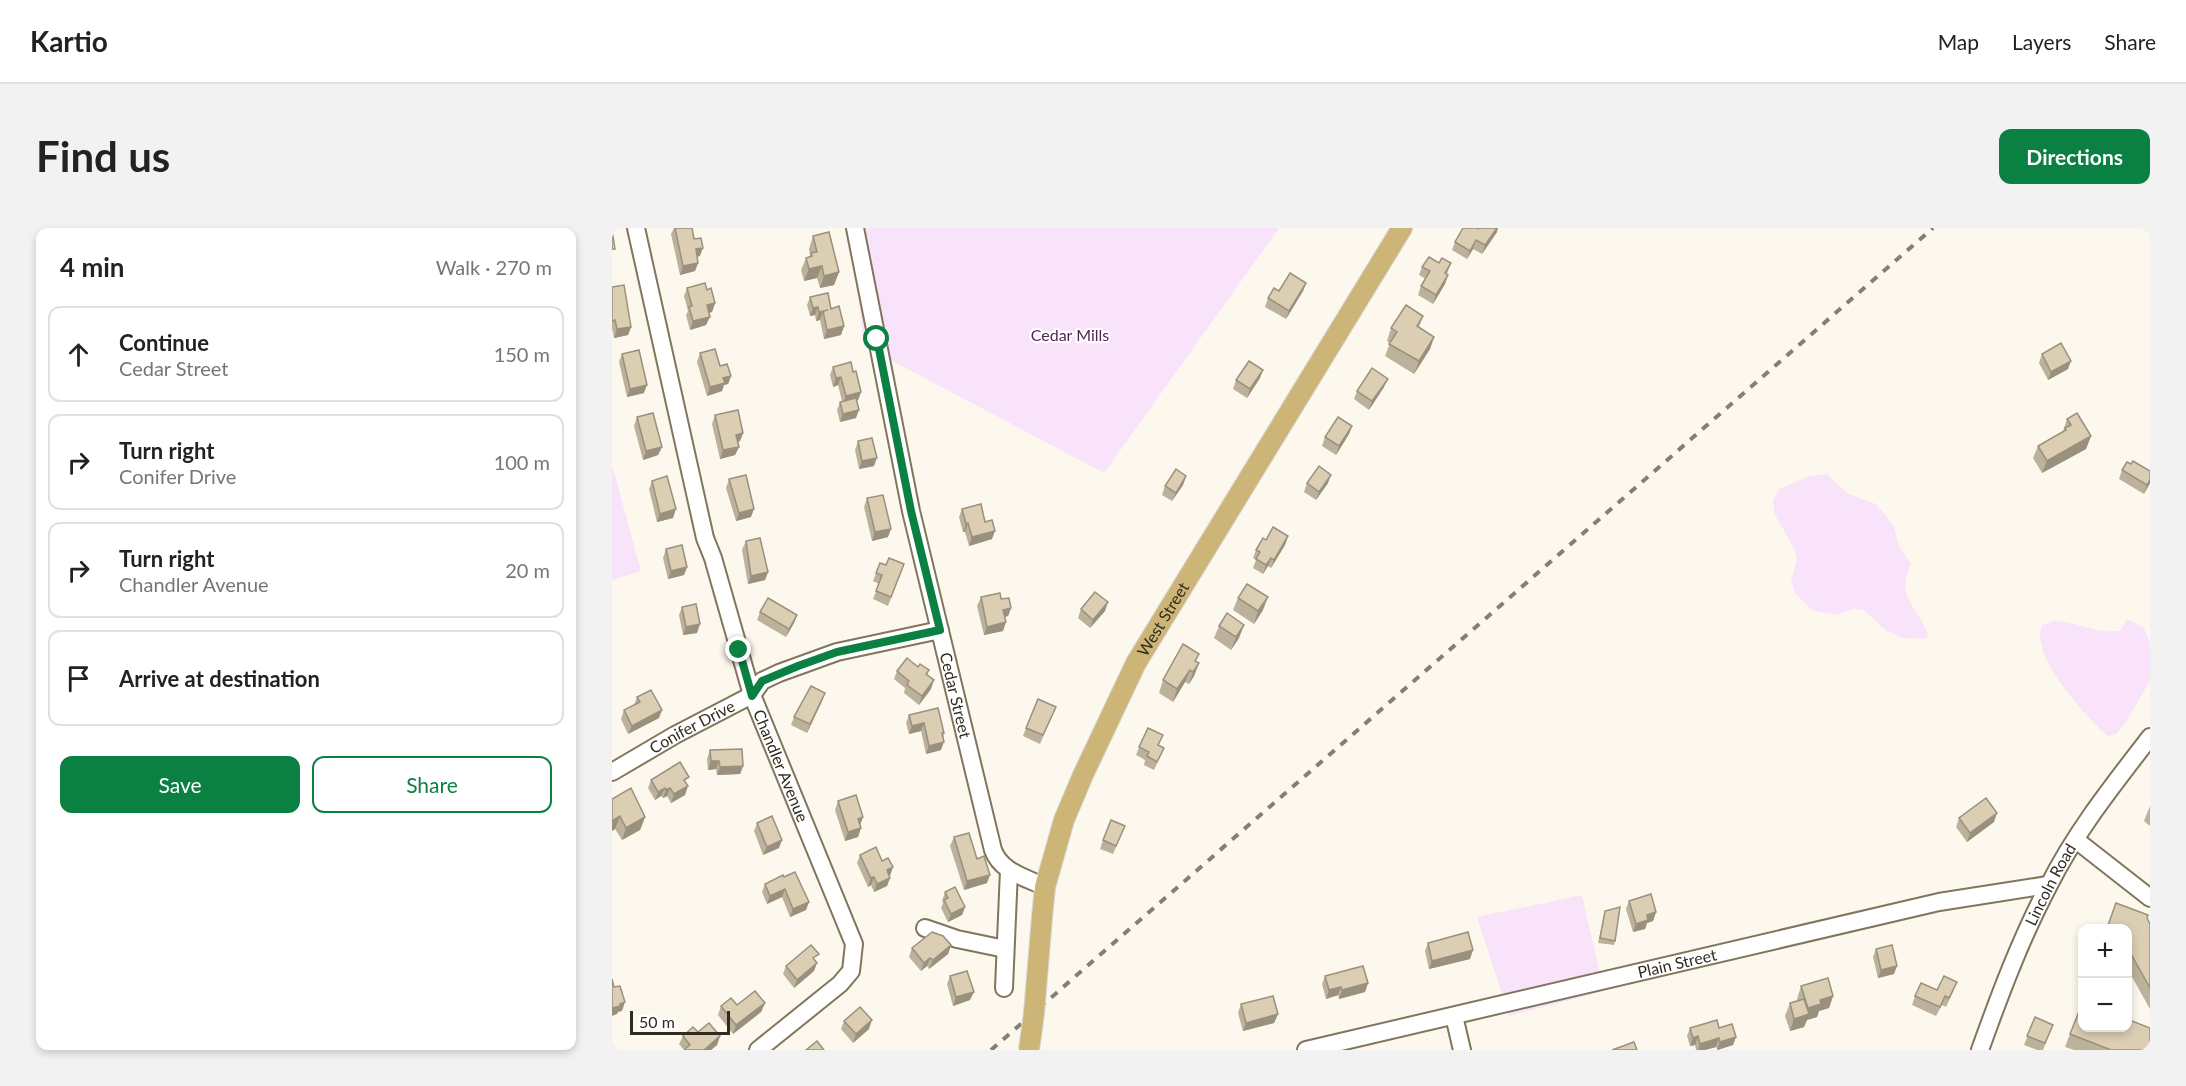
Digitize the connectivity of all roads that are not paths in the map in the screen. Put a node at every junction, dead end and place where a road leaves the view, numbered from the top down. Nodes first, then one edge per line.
1 (636, 228) edge
2 (855, 228) edge
3 (1402, 228) edge
4 (940, 630) junction
5 (752, 696) junction
6 (2150, 736) edge
7 (612, 772) edge
8 (2076, 840) junction
9 (1009, 870) junction
10 (2048, 885) junction
11 (1045, 887) junction
12 (2150, 898) edge
13 (925, 928) dead end
14 (1005, 949) junction
15 (1004, 988) dead end
16 (1454, 1016) junction
17 (758, 1050) edge
18 (1029, 1050) edge
19 (1306, 1050) edge
20 (1462, 1050) edge
21 (1980, 1050) edge

1 - 5 street, Chandler Avenue
2 - 4 street, Cedar Street
3 - 11 main road, West Street
4 - 5 street, Conifer Drive
4 - 9 street, Cedar Street
5 - 7 street, Conifer Drive
5 - 17 street, Chandler Avenue
6 - 8 street, Lincoln Road
8 - 10 street, Lincoln Road
8 - 12 street
9 - 11 street, Cedar Street
9 - 14 street
10 - 16 street, Plain Street
10 - 21 street, Lincoln Road
11 - 18 main road, West Street, bridge
13 - 14 street
14 - 15 street
16 - 19 street, Plain Street
16 - 20 street

